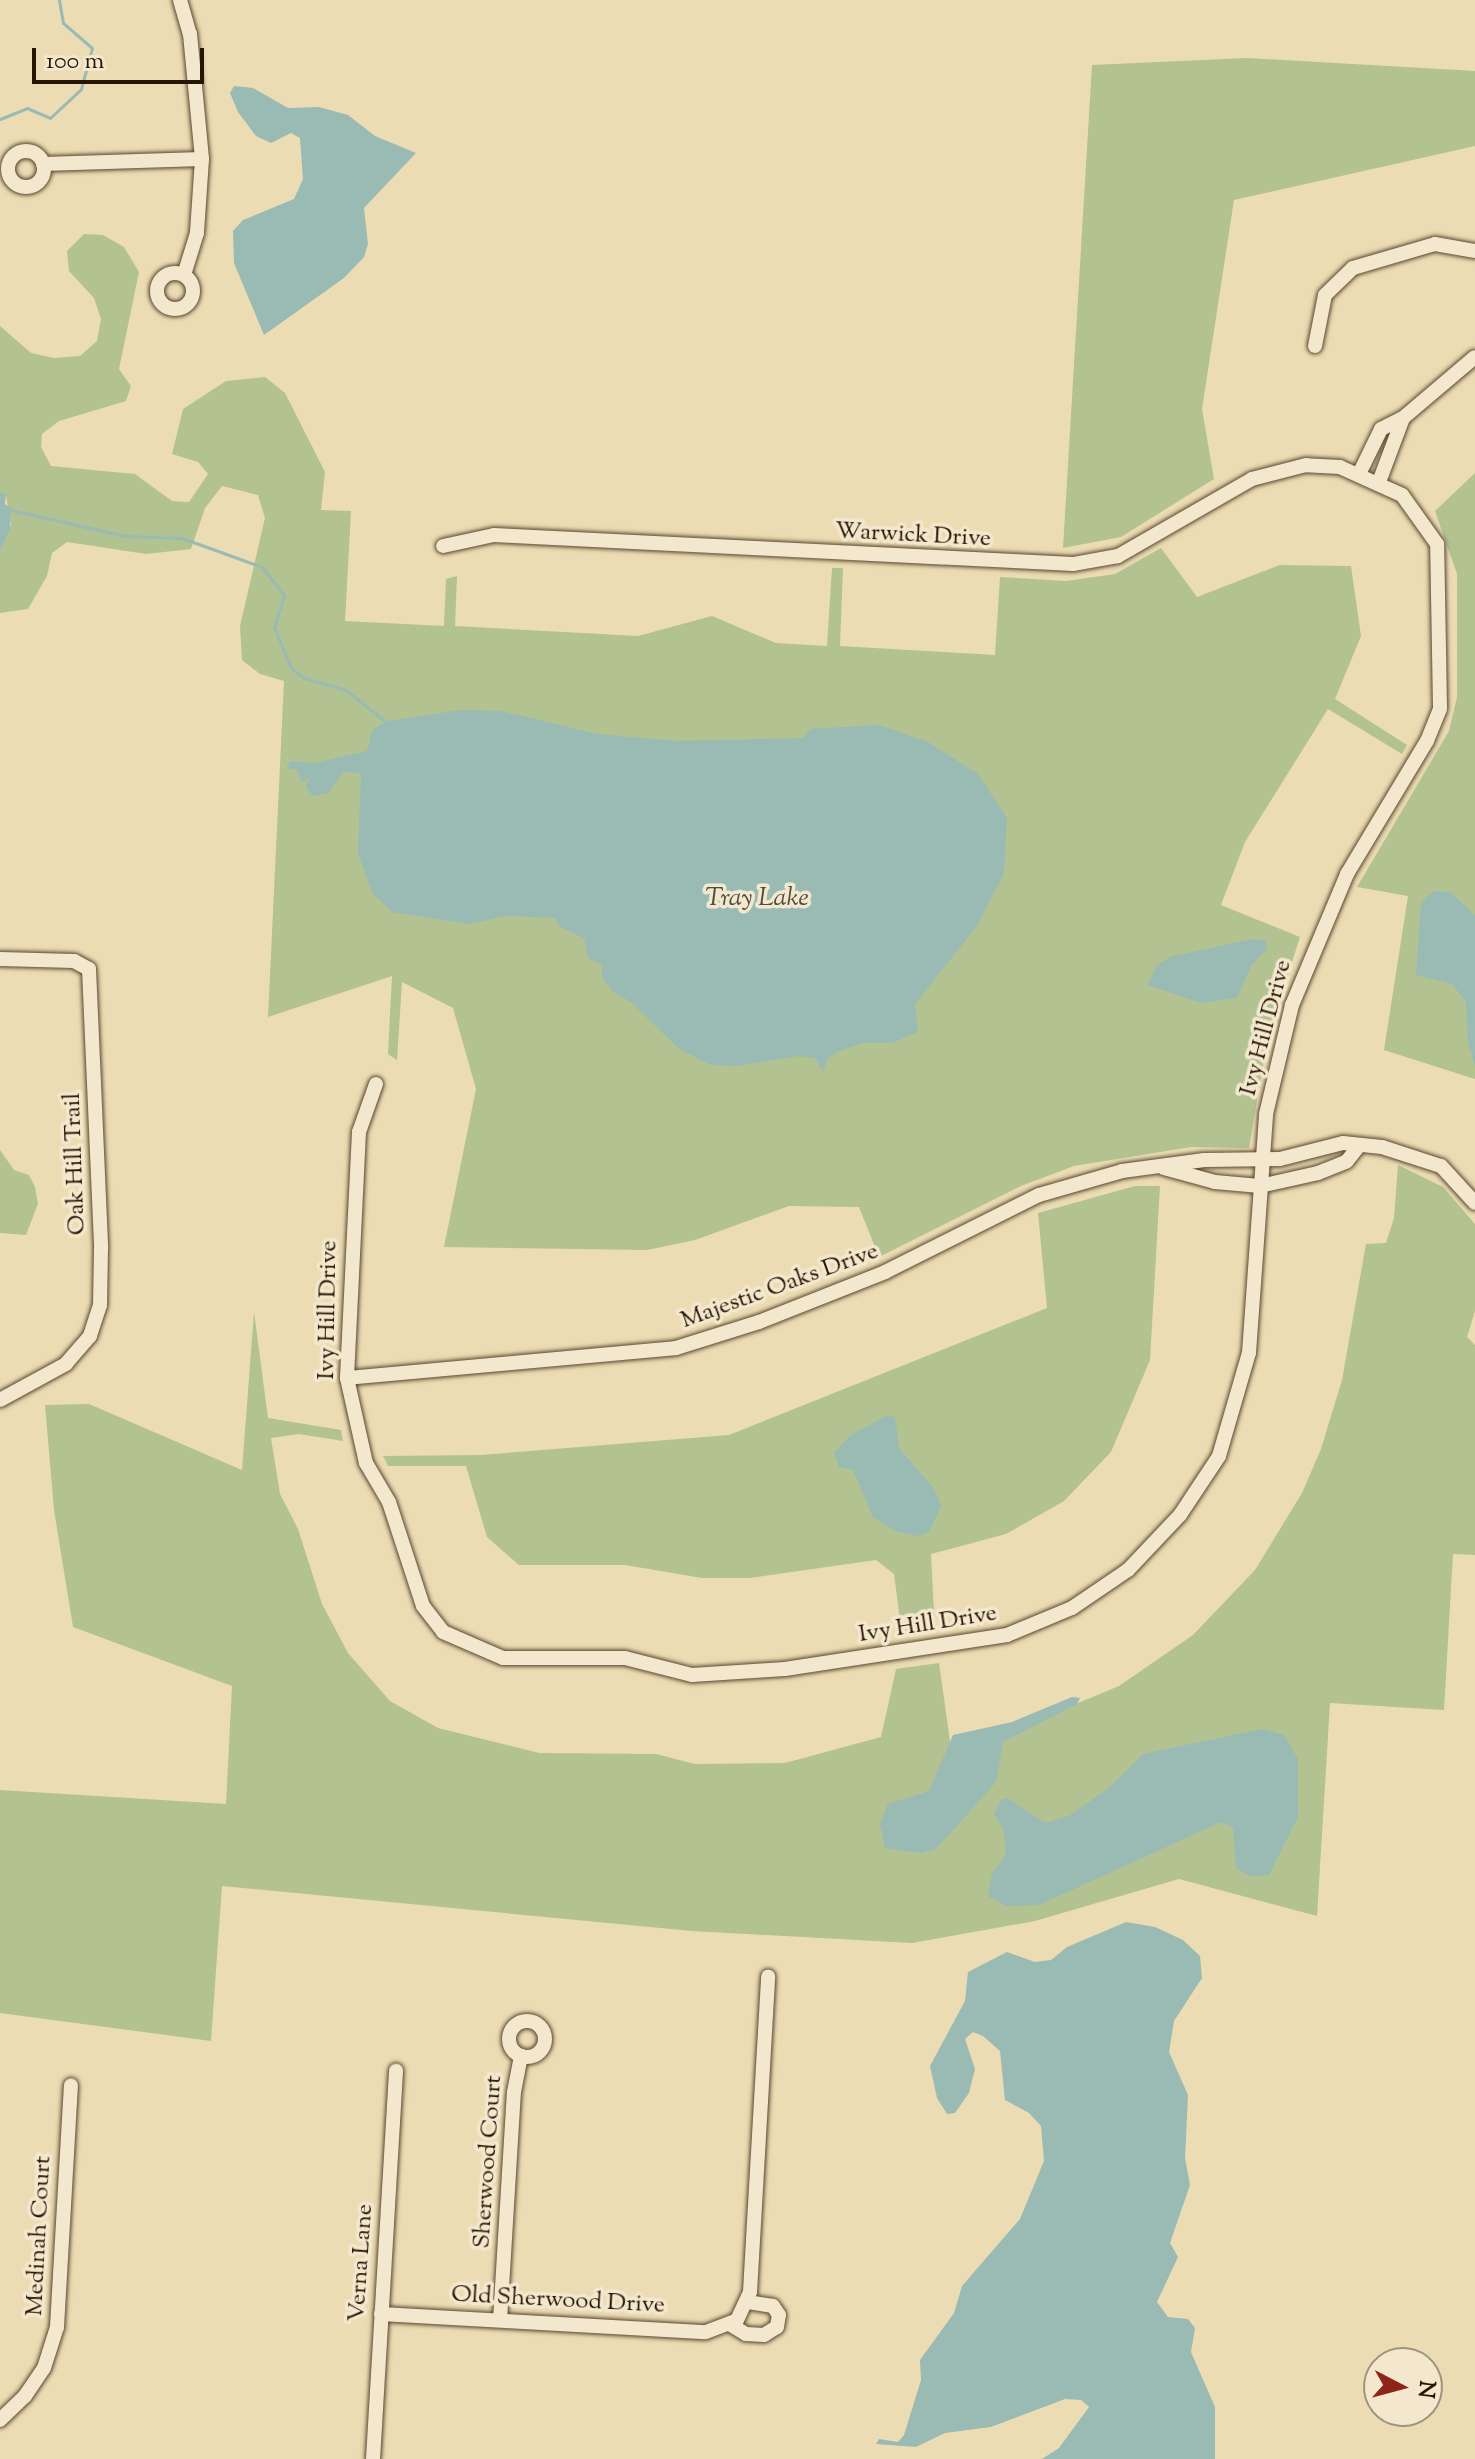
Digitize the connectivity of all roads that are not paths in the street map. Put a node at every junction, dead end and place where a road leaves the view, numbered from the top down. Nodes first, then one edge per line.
1 (180, 0) edge
2 (202, 159) junction
3 (43, 164) dead end
4 (1475, 251) edge
5 (184, 275) dead end
6 (1315, 346) dead end
7 (1475, 357) edge
8 (1403, 418) junction
9 (1359, 474) junction
10 (1379, 482) junction
11 (443, 546) dead end
12 (0, 959) edge
13 (376, 1084) dead end
14 (1358, 1147) junction
15 (1263, 1161) junction
16 (1160, 1166) junction
17 (1260, 1186) junction
18 (1475, 1203) edge
19 (347, 1378) junction
20 (0, 1400) edge
21 (768, 1977) dead end
22 (521, 2056) dead end
23 (396, 2071) dead end
24 (71, 2085) dead end
25 (748, 2302) junction
26 (381, 2314) junction
27 (500, 2320) junction
28 (731, 2325) junction
29 (0, 2420) edge
30 (373, 2459) edge

1 - 2 street
2 - 3 street
2 - 5 street
4 - 6 street
7 - 8 street
8 - 9 street
8 - 10 street
9 - 10 street, Ivy Hill Drive
9 - 11 street, Warwick Drive
10 - 15 street, Ivy Hill Drive
12 - 20 street, Oak Hill Trail
13 - 19 street, Ivy Hill Drive
14 - 15 street, Majestic Oaks Drive
14 - 17 street, Majestic Oaks Drive
14 - 18 street, Majestic Oaks Drive
15 - 16 street, Majestic Oaks Drive
15 - 17 street, Ivy Hill Drive
16 - 17 street, Majestic Oaks Drive
16 - 19 street, Majestic Oaks Drive
17 - 19 street, Ivy Hill Drive
21 - 25 street
22 - 27 street, Sherwood Court
23 - 26 street, Verna Lane
24 - 29 street, Medinah Court
25 - 28 street
25 - 28 street, Old Sherwood Drive
26 - 27 street, Old Sherwood Drive
26 - 30 street, Verna Lane
27 - 28 street, Old Sherwood Drive

